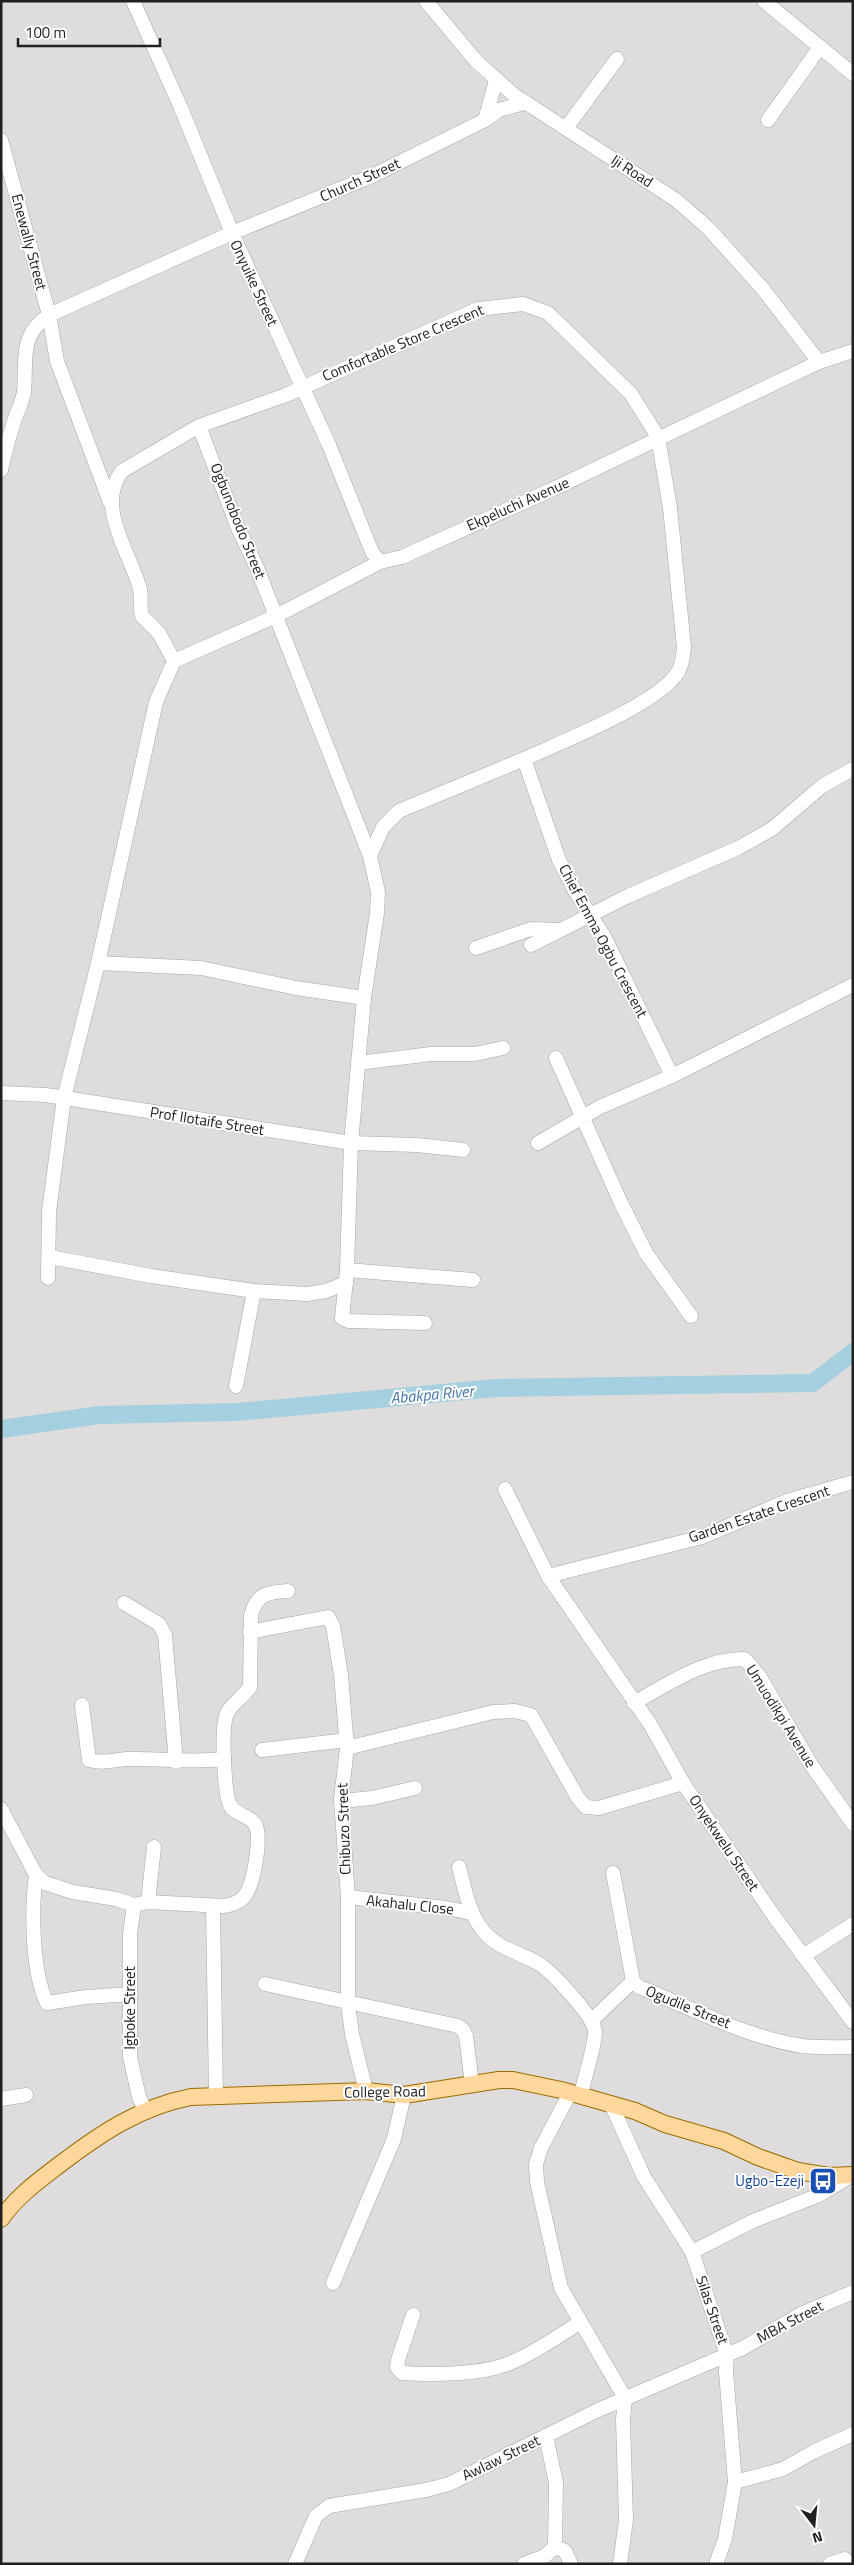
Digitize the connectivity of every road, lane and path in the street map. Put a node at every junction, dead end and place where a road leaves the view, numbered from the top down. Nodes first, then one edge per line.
1 (133, 1) edge
2 (426, 1) edge
3 (764, 1) edge
4 (820, 46) junction
5 (618, 59) dead end
6 (853, 74) edge
7 (496, 80) junction
8 (524, 103) junction
9 (485, 120) junction
10 (768, 120) dead end
11 (566, 128) junction
12 (1, 140) edge
13 (232, 234) junction
14 (49, 315) junction
15 (853, 351) edge
16 (818, 362) junction
17 (302, 386) junction
18 (199, 426) junction
19 (658, 437) junction
20 (1, 470) edge
21 (111, 504) junction
22 (380, 562) junction
23 (276, 616) junction
24 (179, 658) junction
25 (524, 759) junction
26 (853, 769) edge
27 (370, 856) junction
28 (591, 915) junction
29 (560, 930) junction
30 (531, 946) dead end
31 (476, 948) dead end
32 (98, 963) junction
33 (853, 985) edge
34 (364, 998) junction
35 (503, 1048) dead end
36 (556, 1058) dead end
37 (358, 1063) junction
38 (672, 1076) junction
39 (1, 1094) edge
40 (64, 1098) junction
41 (584, 1117) junction
42 (351, 1144) junction
43 (538, 1144) dead end
44 (463, 1150) dead end
45 (50, 1257) junction
46 (346, 1276) junction
47 (48, 1278) dead end
48 (473, 1280) dead end
49 (254, 1291) junction
50 (691, 1316) dead end
51 (425, 1323) dead end
52 (236, 1386) dead end
53 (853, 1482) edge
54 (505, 1489) dead end
55 (548, 1576) junction
56 (288, 1591) dead end
57 (124, 1603) dead end
58 (250, 1632) junction
59 (634, 1703) junction
60 (82, 1705) dead end
61 (347, 1744) junction
62 (262, 1750) dead end
63 (224, 1760) junction
64 (176, 1762) junction
65 (684, 1783) junction
66 (415, 1788) dead end
67 (341, 1801) junction
68 (1, 1809) edge
69 (853, 1824) edge
70 (154, 1847) dead end
71 (459, 1867) dead end
72 (613, 1873) dead end
73 (36, 1875) junction
74 (348, 1898) junction
75 (148, 1902) junction
76 (134, 1905) junction
77 (213, 1906) junction
78 (472, 1913) junction
79 (853, 1924) edge
80 (803, 1956) junction
81 (632, 1982) junction
82 (265, 1984) dead end
83 (131, 1994) junction
84 (348, 2004) junction
85 (591, 2021) junction
86 (853, 2022) edge
87 (853, 2047) edge
88 (472, 2084) junction
89 (366, 2091) junction
90 (575, 2094) junction
91 (26, 2095) dead end
92 (404, 2095) junction
93 (216, 2096) junction
94 (1, 2099) edge
95 (611, 2104) junction
96 (145, 2110) junction
97 (852, 2175) edge
98 (3, 2210) edge
99 (692, 2252) junction
100 (333, 2283) dead end
101 (853, 2292) edge
102 (413, 2315) dead end
103 (580, 2322) junction
104 (727, 2355) junction
105 (626, 2398) junction
106 (853, 2434) edge
107 (546, 2436) junction
108 (735, 2482) junction
109 (555, 2547) junction
110 (845, 2559) dead end
111 (295, 2564) edge
112 (524, 2564) edge
113 (571, 2564) edge
114 (620, 2564) edge
115 (716, 2564) edge
116 (830, 2564) edge

1 - 13 street, Onyuike Street
2 - 7 street, Iji Road
3 - 4 street
4 - 6 street
4 - 10 street
5 - 11 street
7 - 8 street, Iji Road
7 - 9 street
8 - 9 street, Church Street
8 - 11 street, Iji Road
9 - 13 street, Church Street
11 - 16 street, Iji Road
12 - 14 street, Enewally Street
13 - 14 street, Church Street
13 - 17 street, Onyuike Street
14 - 20 street, Church Street
14 - 21 street, Enewally Street
15 - 16 street, Ekpeluchi Avenue
16 - 19 street, Ekpeluchi Avenue
17 - 18 street, Comfortable Store Crescent
17 - 19 street, Comfortable Store Crescent
17 - 22 street, Onyuike Street
18 - 21 street, Comfortable Store Crescent
18 - 23 street, Ogbunobodo Street
19 - 22 street, Ekpeluchi Avenue
19 - 25 street
21 - 24 street
22 - 23 street, Ekpeluchi Avenue
23 - 24 street, Ekpeluchi Avenue
23 - 27 street, Ogbunobodo Street
24 - 32 street
25 - 27 street
25 - 28 street, Chief Emma Ogbu Crescent
26 - 28 street
27 - 34 street, Ogbunobodo Street
28 - 29 street
28 - 38 street, Chief Emma Ogbu Crescent
29 - 30 street
29 - 31 street
32 - 34 street
32 - 40 street
33 - 38 street
34 - 37 street, Ogbunobodo Street
35 - 37 street
36 - 41 street
37 - 42 street, Ogbunobodo Street
38 - 41 street
39 - 40 street, Prof Ilotaife Street
40 - 42 street, Prof Ilotaife Street
40 - 45 street
41 - 43 street
41 - 50 street
42 - 44 street, Prof Ilotaife Street
42 - 46 street, Ogbunobodo Street
45 - 47 street
45 - 49 street
46 - 48 street
46 - 49 street
46 - 51 street, Ogbunobodo Street
49 - 52 street
53 - 55 street, Garden Estate Crescent
54 - 55 street, Onyekwelu Street
55 - 59 street, Onyekwelu Street
56 - 58 street
57 - 64 street
58 - 61 street, Chibuzo Street
58 - 63 street
59 - 65 street, Onyekwelu Street
59 - 69 street, Umuodikpi Avenue
60 - 64 street
61 - 62 street
61 - 65 street
61 - 67 street, Chibuzo Street
63 - 64 street
63 - 77 street
65 - 80 street, Onyekwelu Street
66 - 67 street
67 - 74 street, Chibuzo Street
68 - 73 street
70 - 75 street
71 - 78 street
72 - 81 street, Ogudile Street
73 - 76 street
73 - 83 street
74 - 78 street, Akahalu Close
74 - 84 street, Chibuzo Street
75 - 76 street
75 - 77 street
76 - 83 street, Igboke Street
77 - 93 street
78 - 85 street
79 - 80 street
80 - 86 street, Onyekwelu Street
81 - 85 street
81 - 87 street, Ogudile Street
82 - 84 street
83 - 96 street, Igboke Street
84 - 88 street
84 - 89 street, Chibuzo Street
85 - 90 street
88 - 90 main road, College Road
88 - 92 main road, College Road
89 - 92 main road, College Road
89 - 93 main road, College Road
90 - 95 main road, College Road
90 - 103 street
91 - 94 street
92 - 100 street
93 - 96 main road, College Road
95 - 97 main road, College Road
95 - 99 street, Silas Street
96 - 98 main road, College Road
97 - 99 street
99 - 104 street, Silas Street
101 - 104 street, MBA Street
102 - 103 street
103 - 105 street
104 - 105 street, Awlaw Street
104 - 108 street, Silas Street
105 - 107 street, Awlaw Street
105 - 114 street
106 - 108 street
107 - 109 street
107 - 111 street, Awlaw Street
108 - 115 street, Silas Street
109 - 112 street
109 - 113 street
110 - 116 street

